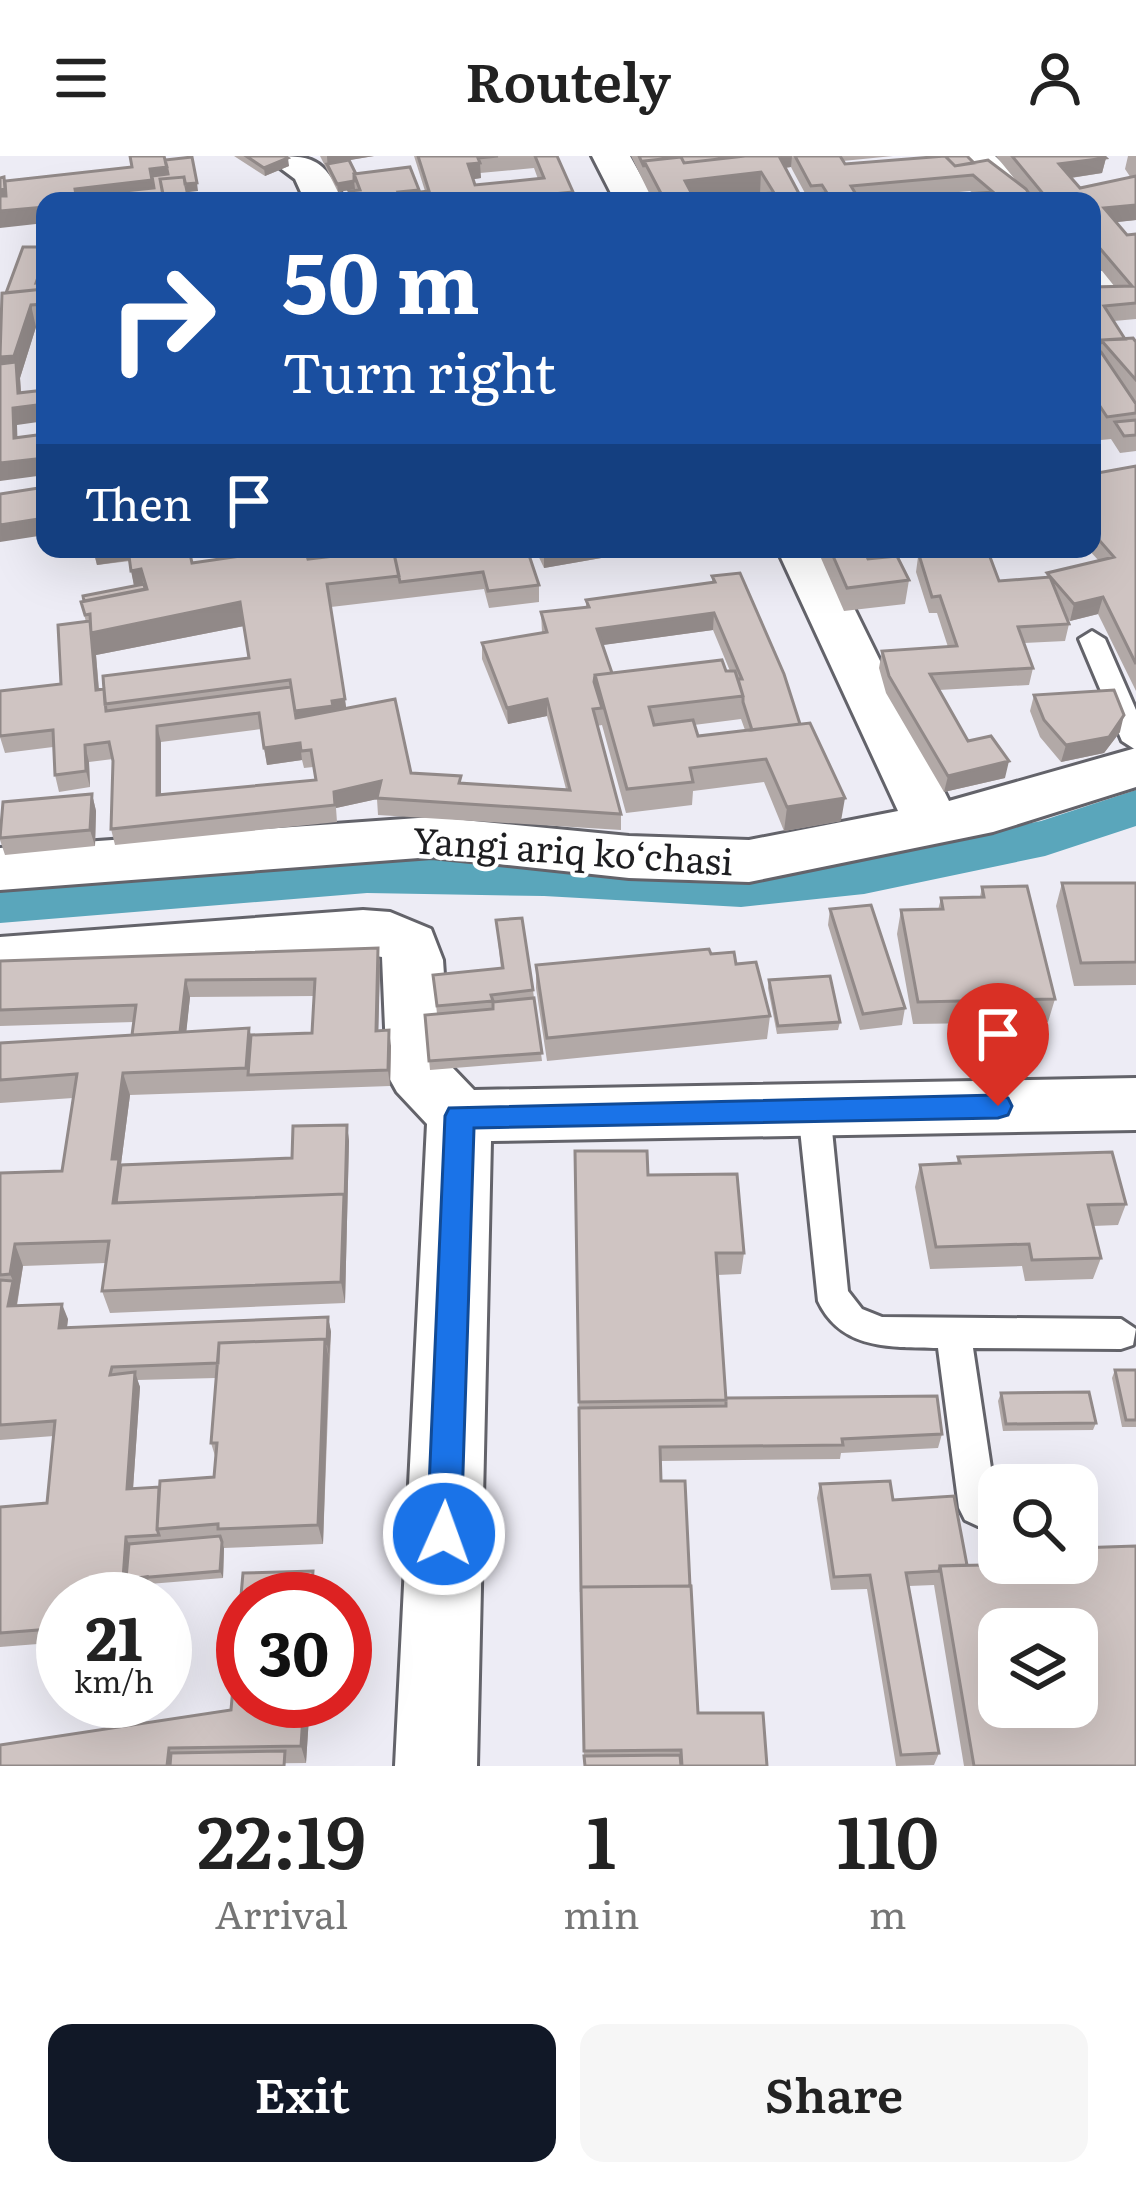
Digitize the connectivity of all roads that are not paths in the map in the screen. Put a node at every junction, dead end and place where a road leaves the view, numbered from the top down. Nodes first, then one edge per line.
1 (283, 156) edge
2 (610, 156) edge
3 (972, 156) edge
4 (321, 192) edge
5 (630, 192) edge
6 (1013, 192) edge
7 (805, 558) edge
8 (1092, 639) dead end
9 (1136, 741) edge
10 (1136, 767) edge
11 (932, 824) junction
12 (0, 869) edge
13 (0, 961) edge
14 (1136, 1104) edge
15 (814, 1110) junction
16 (459, 1116) junction
17 (952, 1332) junction
18 (1121, 1334) dead end
19 (978, 1508) dead end
20 (436, 1766) edge

1 - 4 street
2 - 5 street
3 - 6 street
7 - 11 street
8 - 9 lane
10 - 11 street, Yangi ariq ko‘chasi
11 - 12 street, Yangi ariq ko‘chasi
13 - 16 street
14 - 15 street
15 - 16 street
15 - 17 lane
16 - 20 street
17 - 18 lane
17 - 19 lane

